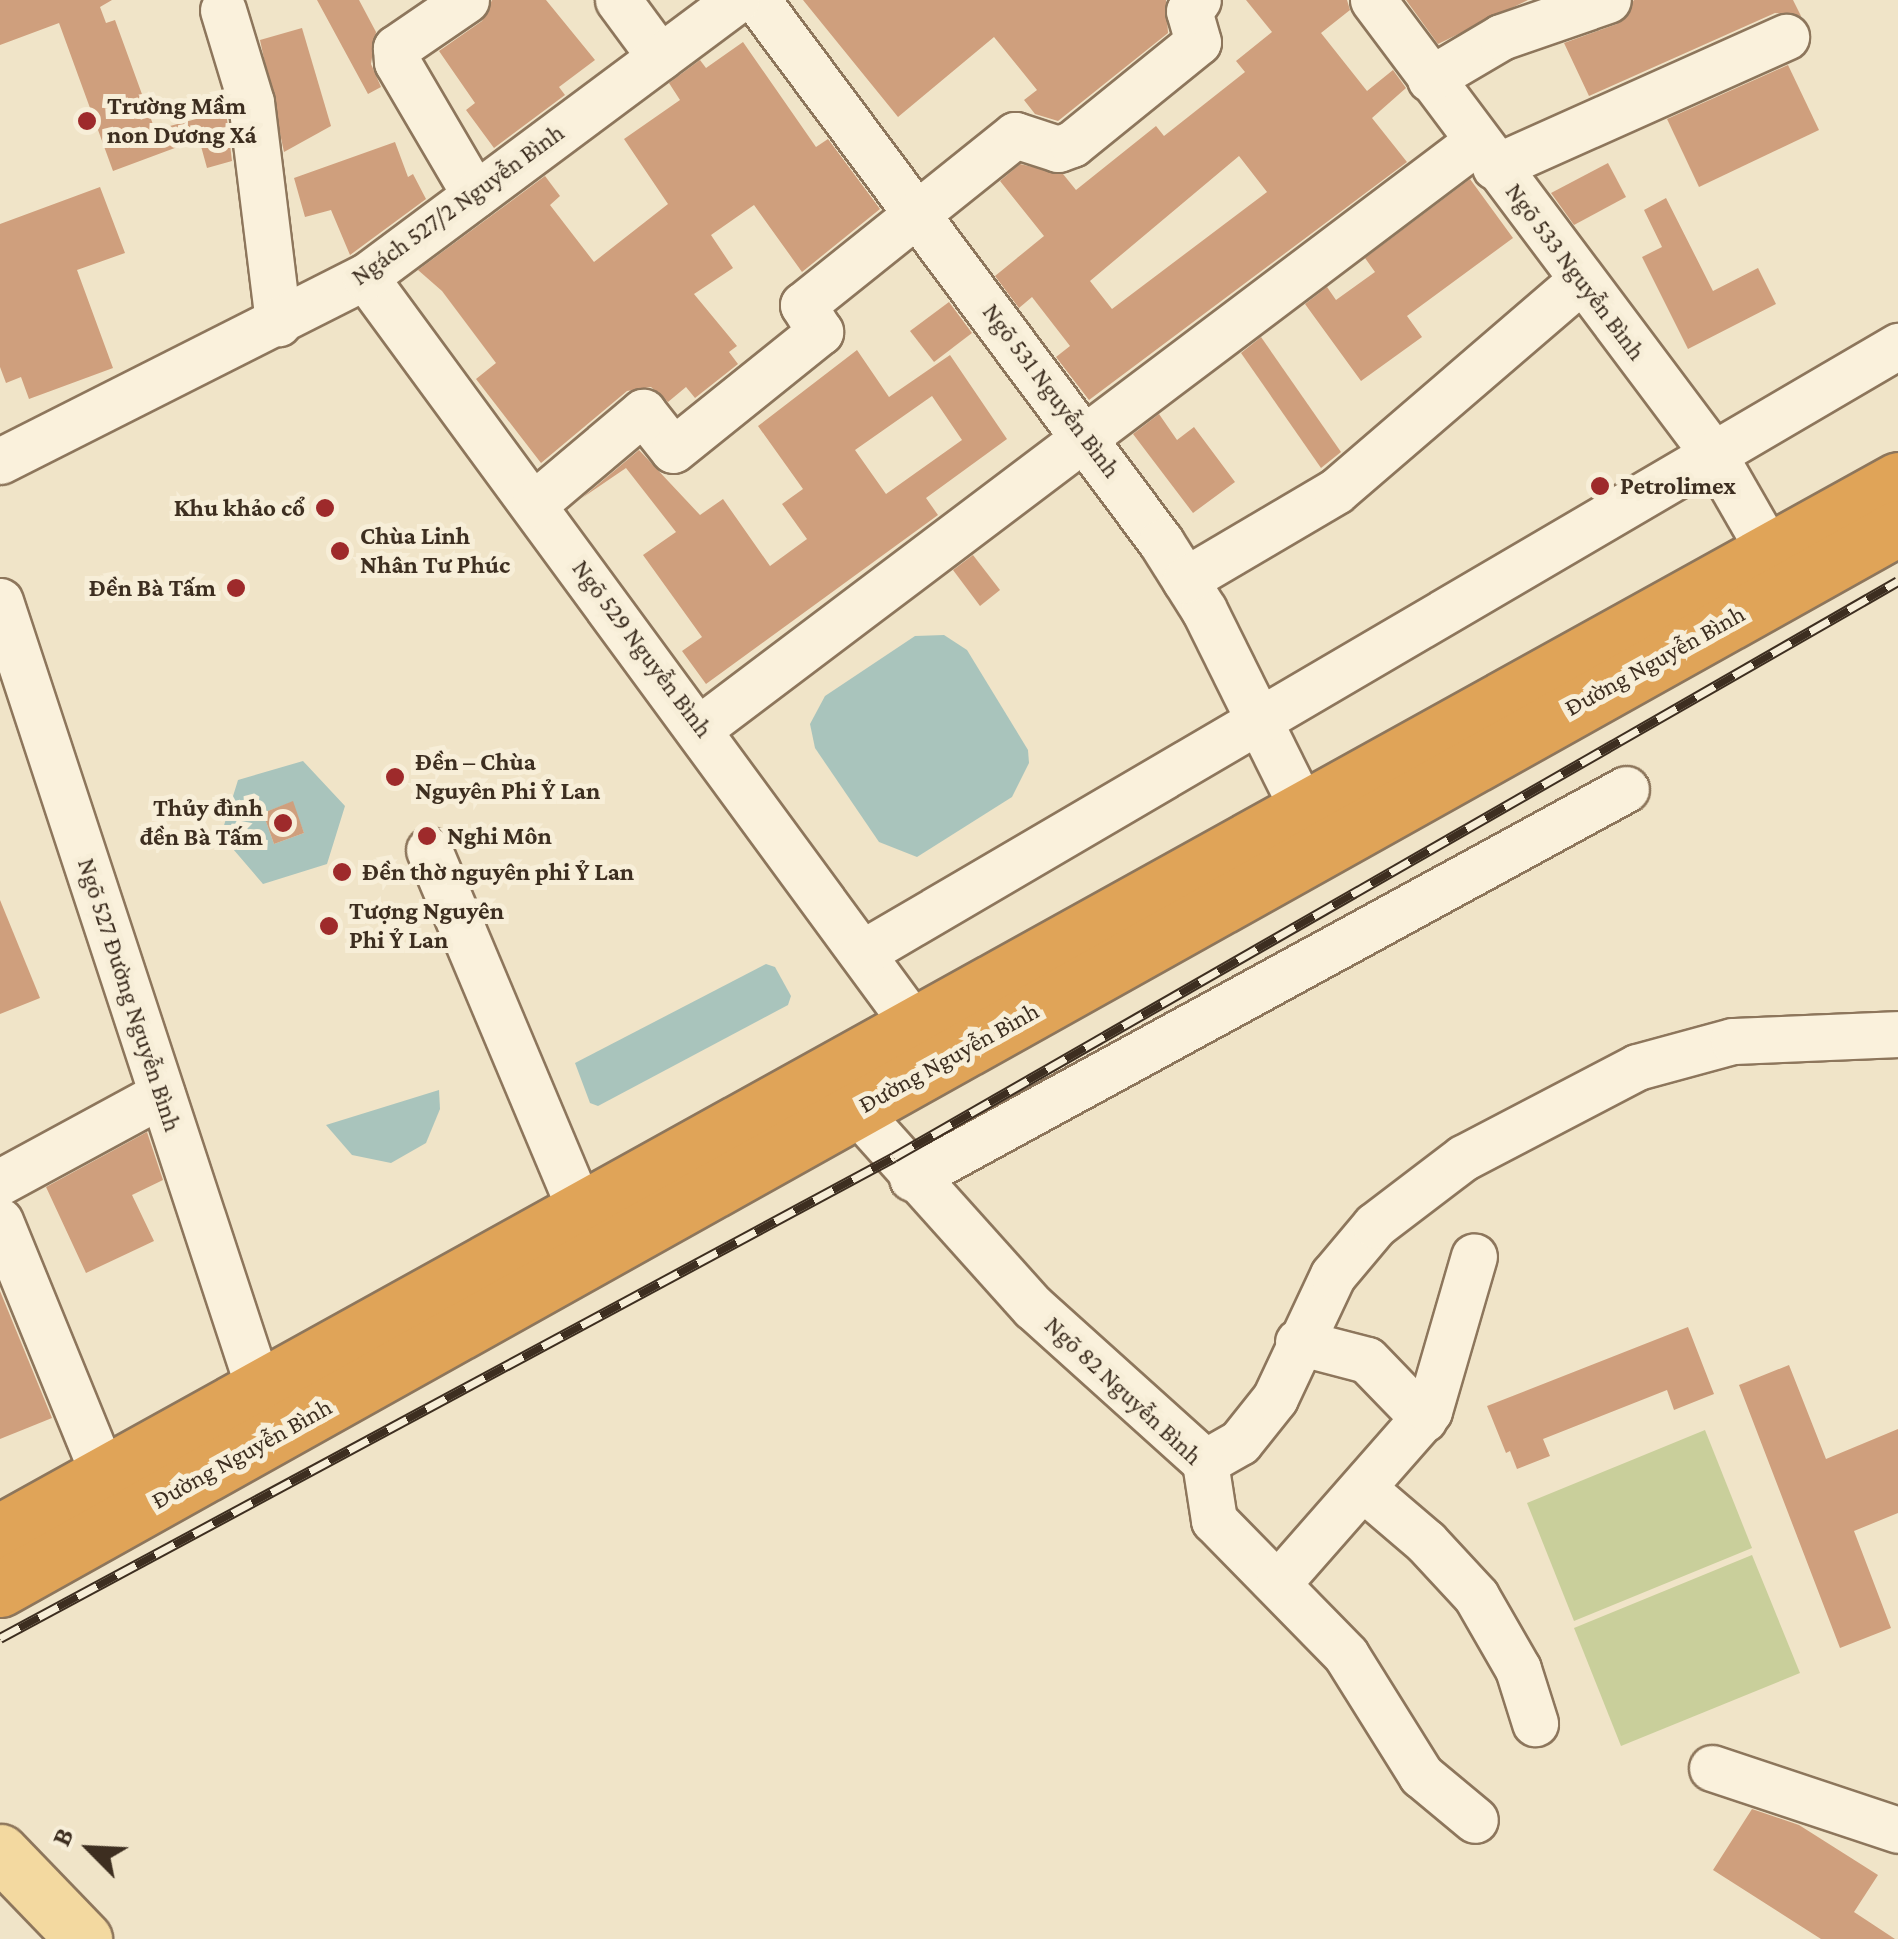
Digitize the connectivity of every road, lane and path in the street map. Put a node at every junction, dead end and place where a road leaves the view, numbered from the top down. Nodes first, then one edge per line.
1 (466, 0) edge
2 (618, 0) edge
3 (736, 0) edge
4 (758, 0) edge
5 (1198, 0) edge
6 (1373, 0) edge
7 (1608, 0) edge
8 (223, 10) dead end
9 (1786, 37) dead end
10 (660, 56) junction
11 (1430, 79) junction
12 (1486, 155) junction
13 (475, 194) junction
14 (918, 213) junction
15 (365, 277) junction
16 (1581, 280) junction
17 (278, 323) junction
18 (1898, 346) edge
19 (1086, 436) junction
20 (1714, 454) junction
21 (0, 461) edge
22 (1898, 480) edge
23 (534, 504) junction
24 (1898, 528) edge
25 (1768, 549) junction
26 (1185, 580) junction
27 (0, 601) edge
28 (1256, 722) junction
29 (700, 728) junction
30 (1626, 789) dead end
31 (1303, 808) junction
32 (429, 850) dead end
33 (862, 953) junction
34 (914, 1026) junction
35 (1898, 1034) edge
36 (162, 1094) junction
37 (856, 1110) junction
38 (912, 1178) junction
39 (0, 1182) edge
40 (579, 1206) junction
41 (0, 1221) edge
42 (1474, 1256) dead end
43 (1298, 1342) junction
44 (259, 1389) junction
45 (1424, 1419) junction
46 (1206, 1462) junction
47 (103, 1474) junction
48 (1364, 1489) junction
49 (0, 1532) edge
50 (1280, 1582) junction
51 (0, 1588) edge
52 (1536, 1723) dead end
53 (1712, 1768) dead end
54 (1475, 1820) dead end
55 (1898, 1830) edge
56 (0, 1852) edge
57 (0, 1885) edge
58 (52, 1939) edge
59 (84, 1939) edge

1 - 13 street
2 - 10 street
3 - 10 street, Ngách 527/2 Nguyễn Bình
4 - 14 street, Ngõ 531 Nguyễn Bình
5 - 14 street
6 - 11 street, Ngõ 533 Nguyễn Bình
7 - 11 street
8 - 17 street
9 - 12 street
10 - 13 street, Ngách 527/2 Nguyễn Bình
11 - 12 street, Ngõ 533 Nguyễn Bình
12 - 16 street, Ngõ 533 Nguyễn Bình
12 - 19 street
13 - 15 street, Ngách 527/2 Nguyễn Bình
14 - 19 street, Ngõ 531 Nguyễn Bình
14 - 23 street
15 - 17 street, Ngách 527/2 Nguyễn Bình
15 - 23 street, Ngõ 529 Nguyễn Bình
16 - 20 street, Ngõ 533 Nguyễn Bình
16 - 26 street
17 - 21 street, Ngách 527/2 Nguyễn Bình
18 - 20 street
19 - 26 street, Ngõ 531 Nguyễn Bình
19 - 29 street
20 - 25 street, Ngõ 533 Nguyễn Bình
20 - 28 street
22 - 25 highway, Đường Nguyễn Bình
23 - 29 street, Ngõ 529 Nguyễn Bình
24 - 37 highway, Đường Nguyễn Bình
25 - 31 highway, Đường Nguyễn Bình
26 - 28 street, Ngõ 531 Nguyễn Bình
27 - 36 street, Ngõ 527 Đường Nguyễn Bình
28 - 31 street, Ngõ 531 Nguyễn Bình
28 - 33 street
29 - 33 street, Ngõ 529 Nguyễn Bình
30 - 38 street
31 - 34 highway, Đường Nguyễn Bình
32 - 40 street
33 - 34 street, Ngõ 529 Nguyễn Bình
34 - 40 highway, Đường Nguyễn Bình
35 - 43 street
36 - 39 street
36 - 44 street, Ngõ 527 Đường Nguyễn Bình
37 - 38 street, Ngõ 82 Nguyễn Bình
37 - 51 highway, Đường Nguyễn Bình
38 - 46 street, Ngõ 82 Nguyễn Bình
40 - 44 highway, Đường Nguyễn Bình
41 - 47 street
42 - 45 street
43 - 45 street
43 - 46 street
44 - 47 highway, Đường Nguyễn Bình
45 - 48 street
46 - 50 street, Ngõ 82 Nguyễn Bình
47 - 49 highway, Đường Nguyễn Bình
48 - 50 street
48 - 52 street
50 - 54 street, Ngõ 82 Nguyễn Bình
53 - 55 street
56 - 59 main road
57 - 58 main road

